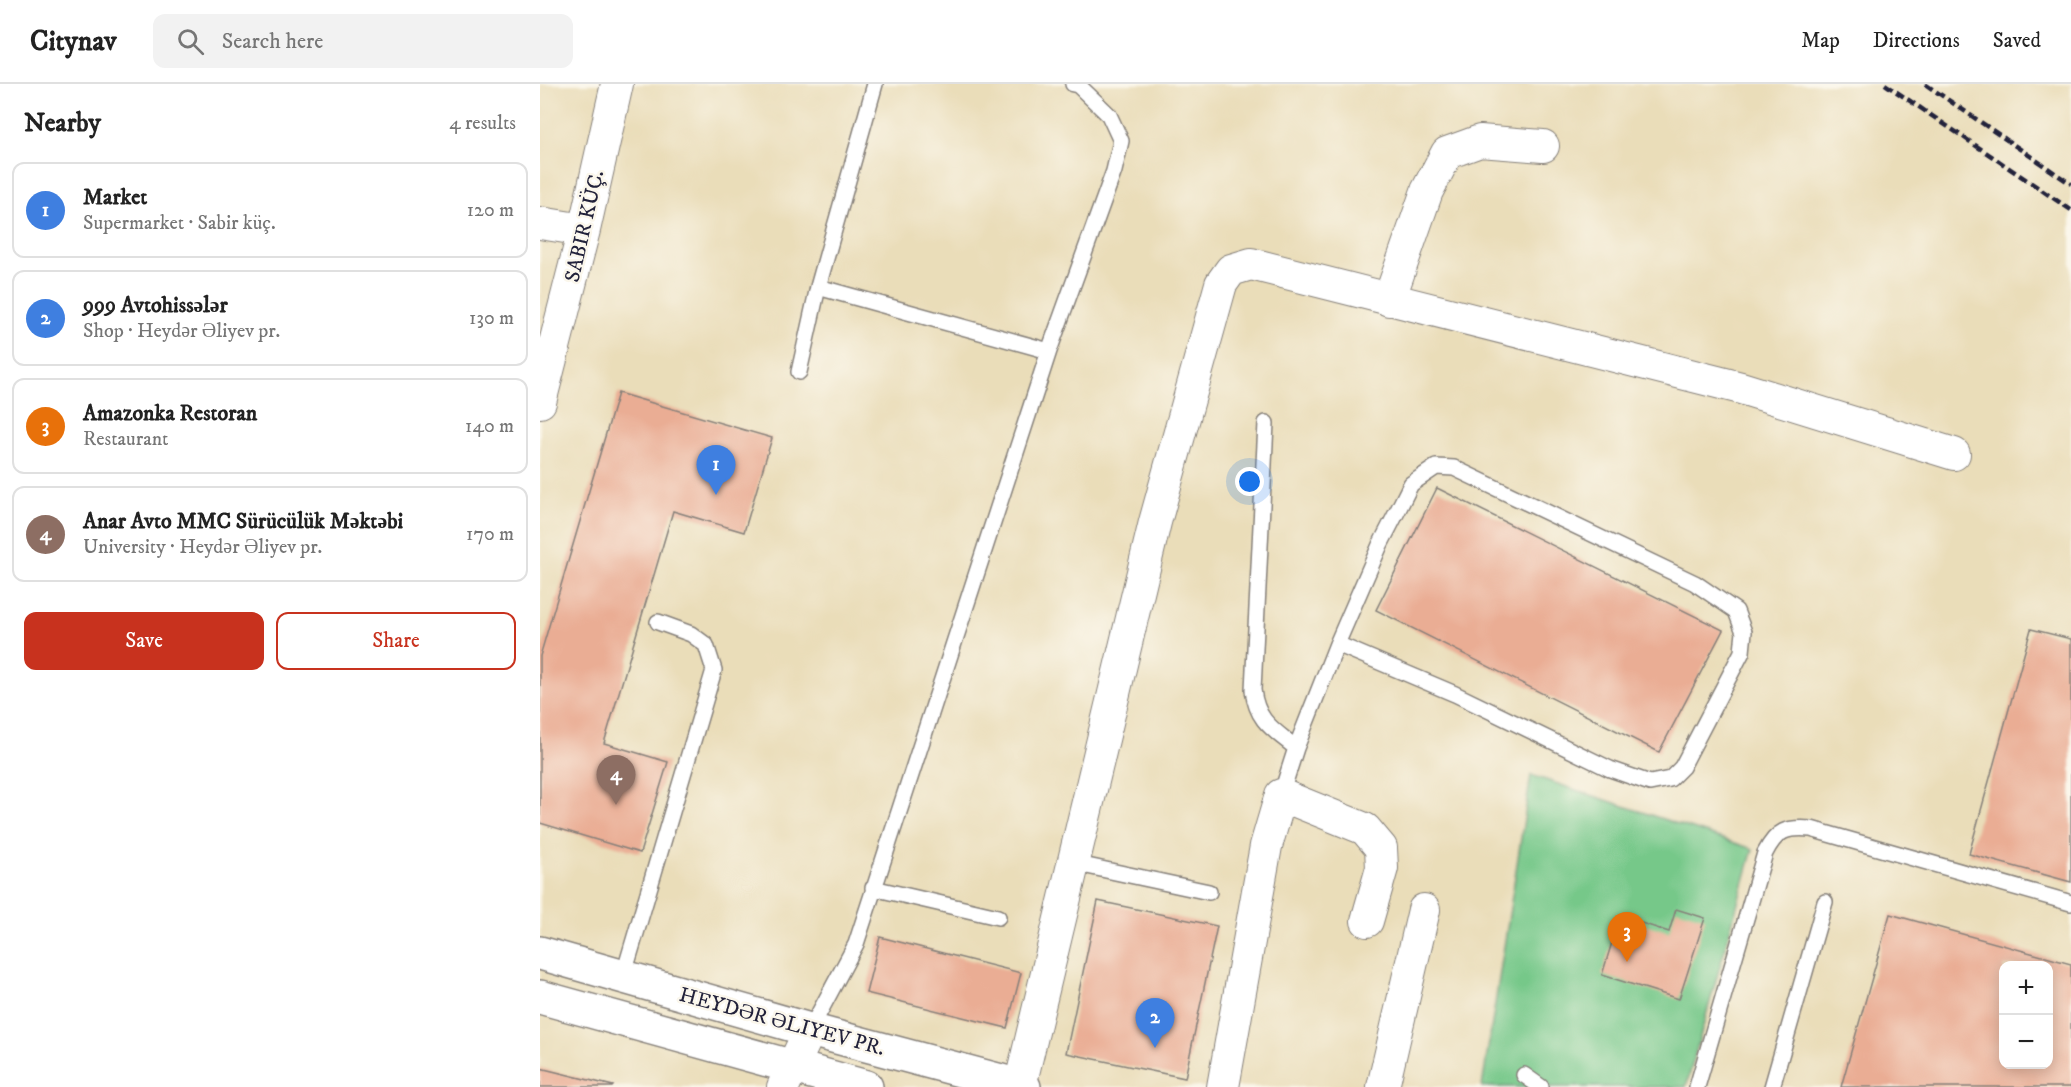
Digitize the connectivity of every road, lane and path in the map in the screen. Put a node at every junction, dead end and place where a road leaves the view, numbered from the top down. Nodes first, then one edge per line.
1 (616, 84) edge
2 (875, 84) edge
3 (1073, 84) edge
4 (1542, 146) dead end
5 (540, 223) edge
6 (584, 230) junction
7 (818, 288) junction
8 (1389, 300) junction
9 (1049, 351) junction
10 (799, 372) dead end
11 (540, 402) edge
12 (1266, 423) dead end
13 (1954, 454) dead end
14 (658, 622) dead end
15 (1337, 644) junction
16 (1296, 748) junction
17 (1281, 795) junction
18 (1073, 863) junction
19 (873, 888) junction
20 (1209, 892) dead end
21 (1825, 902) dead end
22 (2071, 903) edge
23 (1424, 910) dead end
24 (998, 916) dead end
25 (1367, 921) dead end
26 (540, 953) edge
27 (623, 977) junction
28 (540, 997) edge
29 (810, 1030) junction
30 (1524, 1075) dead end
31 (787, 1078) edge
32 (1022, 1086) edge
33 (866, 1087) edge
34 (1223, 1087) edge
35 (1383, 1087) edge
36 (1540, 1087) edge
37 (1697, 1087) edge
38 (1772, 1087) edge

1 - 6 street, SABIR KÜÇ.
2 - 7 lane
3 - 9 lane
4 - 8 street
5 - 6 street
6 - 11 street, SABIR KÜÇ.
7 - 9 lane
7 - 10 lane
8 - 13 street
8 - 18 street
9 - 19 lane
12 - 16 lane
14 - 27 lane
15 - 15 lane
15 - 16 lane
16 - 17 lane
17 - 25 street
17 - 34 street
18 - 20 lane
18 - 32 street
19 - 24 lane
19 - 29 lane
21 - 38 lane
22 - 37 lane
23 - 35 street
26 - 27 main road, HEYDƏR ƏLIYEV PR.
27 - 29 main road, HEYDƏR ƏLIYEV PR.
28 - 31 main road, HEYDƏR ƏLIYEV PR.
29 - 31 street
29 - 32 main road, HEYDƏR ƏLIYEV PR.
30 - 36 lane
31 - 33 main road, HEYDƏR ƏLIYEV PR.

